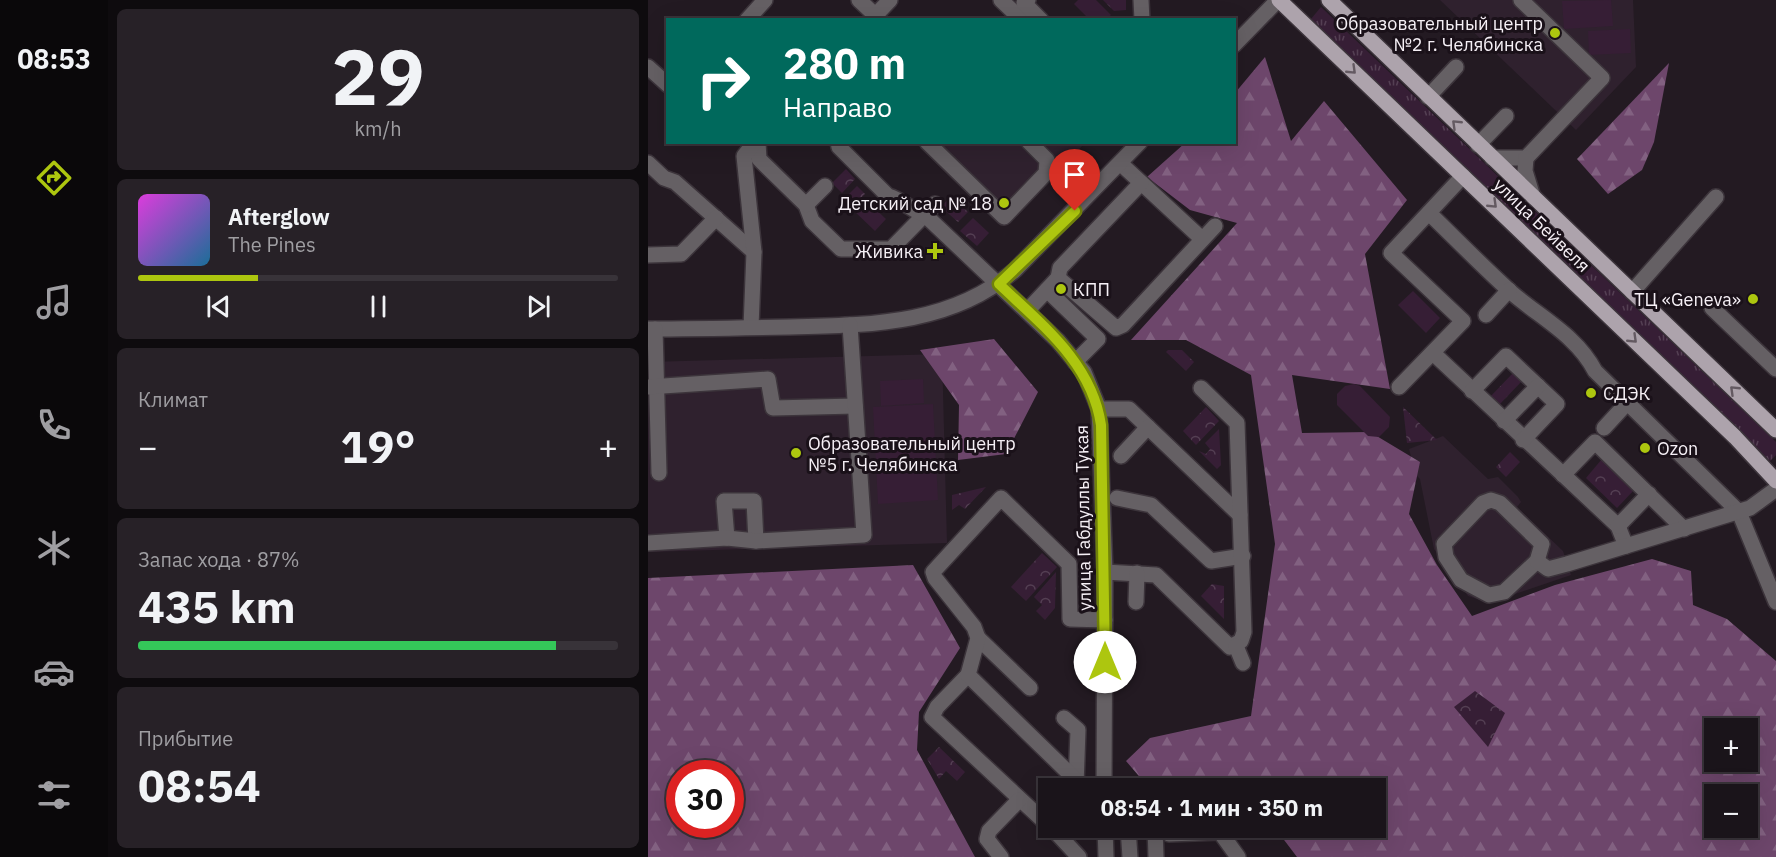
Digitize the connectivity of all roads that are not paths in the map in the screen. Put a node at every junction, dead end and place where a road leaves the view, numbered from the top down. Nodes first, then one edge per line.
1 (859, 0) edge
2 (890, 0) edge
3 (1001, 0) edge
4 (1028, 0) edge
5 (1141, 0) edge
6 (1279, 0) edge
7 (1329, 0) edge
8 (1521, 0) edge
9 (762, 1) edge
10 (873, 17) edge
11 (749, 18) edge
12 (1020, 18) edge
13 (1039, 18) edge
14 (1142, 18) edge
15 (1236, 43) edge
16 (1456, 67) dead end
17 (650, 74) edge
18 (666, 84) edge
19 (1428, 97) junction
20 (1506, 117) dead end
21 (755, 144) edge
22 (757, 144) edge
23 (839, 144) edge
24 (929, 144) edge
25 (1031, 144) edge
26 (1138, 144) edge
27 (1478, 145) junction
28 (1492, 158) junction
29 (1526, 158) junction
30 (648, 163) edge
31 (1120, 163) junction
32 (1463, 176) junction
33 (1141, 183) junction
34 (825, 186) dead end
35 (1533, 197) junction
36 (1716, 197) dead end
37 (806, 205) junction
38 (930, 210) junction
39 (1429, 213) junction
40 (716, 218) junction
41 (1215, 226) dead end
42 (1202, 239) junction
43 (754, 252) junction
44 (648, 255) edge
45 (1058, 278) junction
46 (999, 284) junction
47 (1047, 290) junction
48 (1509, 290) junction
49 (1632, 292) junction
50 (1712, 308) dead end
51 (1027, 311) junction
52 (1486, 315) dead end
53 (850, 326) junction
54 (751, 327) junction
55 (651, 329) edge
56 (1433, 353) junction
57 (1075, 362) junction
58 (1776, 369) edge
59 (1538, 386) junction
60 (652, 387) edge
61 (1399, 387) dead end
62 (1201, 388) dead end
63 (1472, 391) junction
64 (1627, 403) junction
65 (855, 406) junction
66 (1099, 409) junction
67 (1504, 421) junction
68 (1148, 427) junction
69 (1604, 428) dead end
70 (1776, 430) edge
71 (1523, 440) junction
72 (1121, 456) dead end
73 (659, 473) dead end
74 (1563, 475) junction
75 (1776, 481) edge
76 (1776, 489) edge
77 (1649, 494) junction
78 (1117, 498) dead end
79 (1739, 512) junction
80 (1240, 515) junction
81 (1618, 526) junction
82 (1684, 529) junction
83 (727, 538) junction
84 (756, 541) junction
85 (648, 543) edge
86 (1626, 546) junction
87 (1243, 556) junction
88 (1537, 561) junction
89 (1105, 572) junction
90 (1137, 573) junction
91 (1136, 602) dead end
92 (1776, 602) edge
93 (1105, 620) junction
94 (978, 638) junction
95 (1236, 646) junction
96 (1244, 663) dead end
97 (968, 675) junction
98 (1030, 688) dead end
99 (1064, 718) dead end
100 (1069, 778) edge
101 (1076, 778) edge
102 (1105, 778) edge
103 (1019, 800) junction
104 (1038, 816) edge
105 (1061, 838) edge
106 (1105, 838) edge
107 (1129, 838) edge
108 (1155, 838) edge
109 (1224, 838) edge
110 (1001, 857) edge
111 (1079, 857) edge
112 (1106, 857) edge
113 (1130, 857) edge
114 (1156, 857) edge
115 (1238, 857) edge

1 - 10 street
2 - 10 street
3 - 12 street
4 - 13 street
5 - 14 street
6 - 15 street
6 -> 32 main road, улица Бейвеля
7 - 19 main road, улица Бейвеля
8 - 29 street
9 - 11 street
16 - 19 street
17 - 18 street
27 -> 19 main road, улица Бейвеля
20 - 27 street
21 - 43 street
22 - 37 street
23 - 38 street, улица Габдуллы Тукая
24 - 25 street
26 - 31 street
27 - 28 main road, улица Бейвеля
28 - 29 street
28 - 35 main road, улица Бейвеля
29 - 35 street
30 - 40 street
31 - 33 street
31 - 46 street
32 - 39 street
32 -> 75 main road, улица Бейвеля
33 - 42 street
33 - 45 street
34 - 37 street
35 - 49 main road, улица Бейвеля
36 - 49 street
37 - 38 street
38 - 46 street, улица Габдуллы Тукая
39 - 48 street
39 - 56 street
40 - 43 street
40 - 44 street
41 - 42 street
42 - 45 street
43 - 54 street
45 - 47 street
46 - 51 street, улица Габдуллы Тукая
46 - 53 street
47 - 51 street
47 - 57 street
48 - 52 street
48 - 64 street
70 -> 49 main road, улица Бейвеля
50 - 58 street
51 - 57 street, улица Габдуллы Тукая
53 - 54 street
53 - 65 street
54 - 55 street
55 - 60 street
56 - 61 street
56 - 63 street
57 - 66 street, улица Габдуллы Тукая
59 - 63 street
59 - 67 street
59 - 71 street
60 - 65 street
60 - 73 street
62 - 80 street
63 - 67 street
64 - 69 street
64 - 79 street
65 - 84 street
66 - 68 street
66 - 89 street, улица Габдуллы Тукая
67 - 71 street
68 - 72 street
68 - 80 street
71 - 74 street
74 - 77 street
74 - 81 street
76 - 79 street
77 - 81 street
77 - 82 street
78 - 87 street
79 - 82 street
79 - 92 street
80 - 87 street
81 - 86 street
82 - 86 street
83 - 84 street
83 - 84 street
83 - 85 street
86 - 88 street
87 - 95 street
88 - 88 street
89 - 90 street
89 - 93 street, улица Габдуллы Тукая
90 - 91 street
90 - 95 street
93 - 94 street
93 - 102 street, улица Габдуллы Тукая
94 - 97 street
94 - 98 street
95 - 96 street
97 - 100 street
97 - 103 street
99 - 101 street
103 - 104 street
103 - 110 street
105 - 111 street
106 - 112 street
107 - 113 street
108 - 114 street
109 - 115 street

